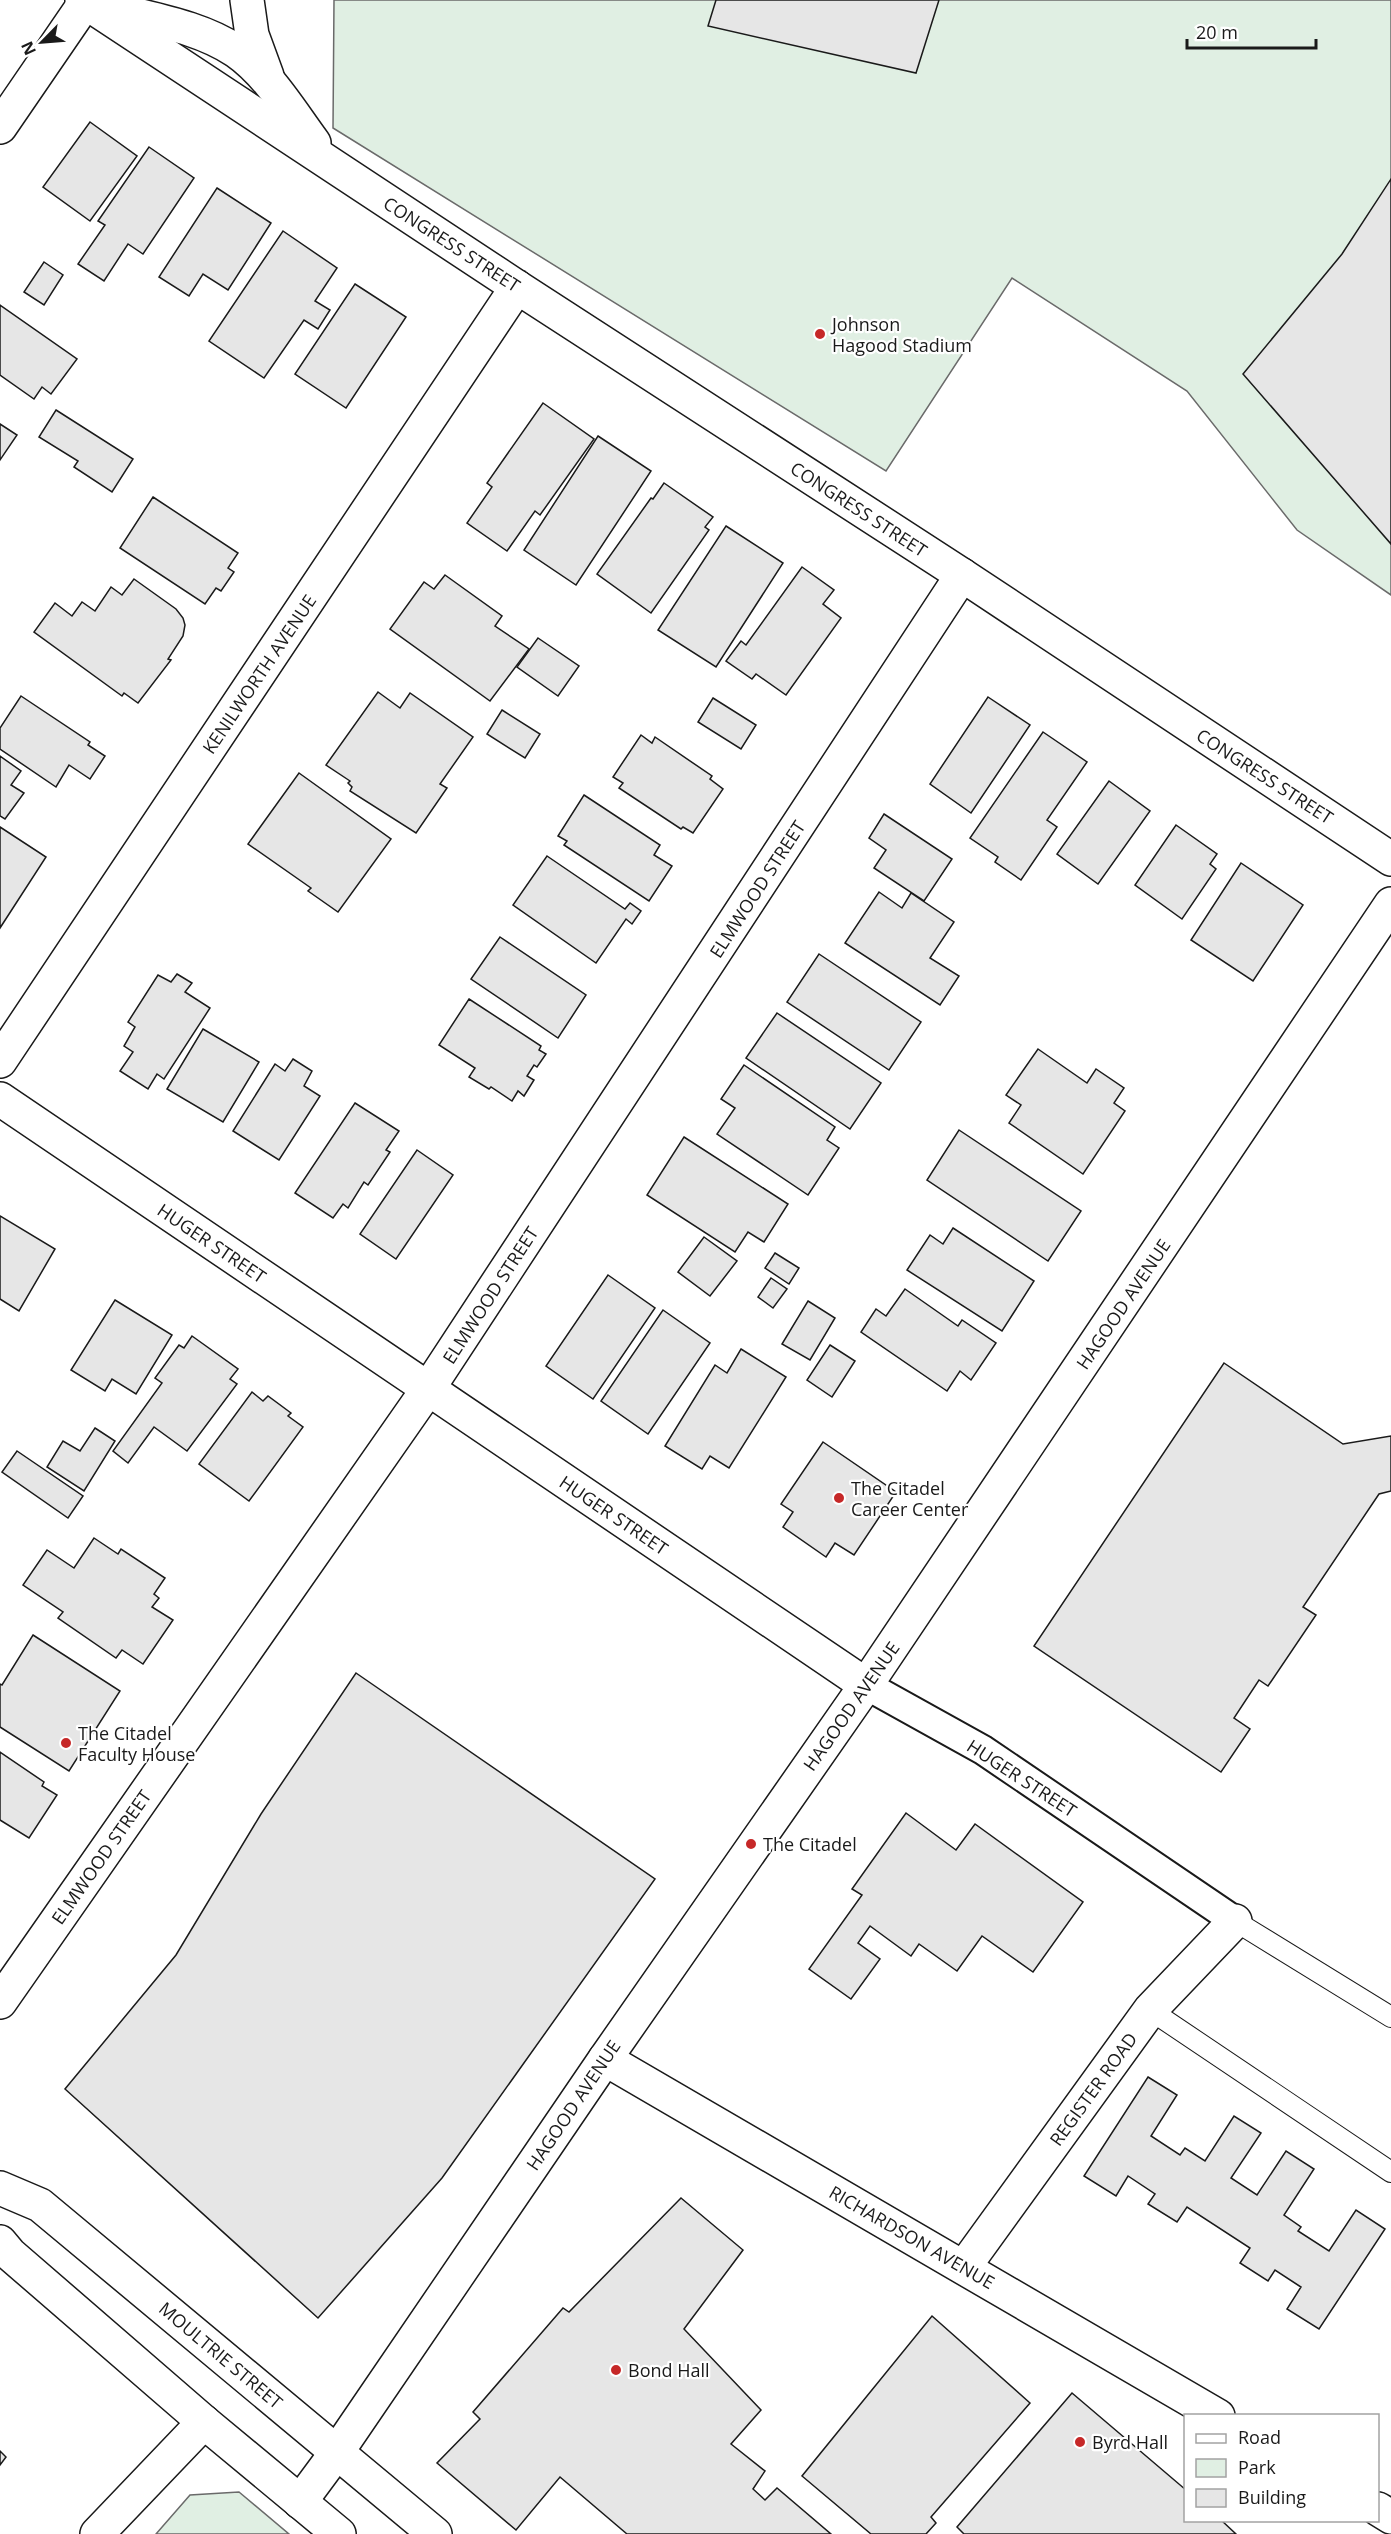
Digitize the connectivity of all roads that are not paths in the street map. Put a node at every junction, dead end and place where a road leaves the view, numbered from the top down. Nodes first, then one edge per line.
1 (247, 0) edge
2 (85, 1) edge
3 (269, 83) junction
4 (0, 128) edge
5 (326, 160) junction
6 (517, 287) junction
7 (962, 575) junction
8 (1391, 859) edge
9 (1391, 904) edge
10 (0, 1061) edge
11 (0, 1099) edge
12 (428, 1389) junction
13 (866, 1685) junction
14 (1235, 1921) junction
15 (0, 2002) edge
16 (1150, 2010) junction
17 (1391, 2017) edge
18 (605, 2059) junction
19 (1391, 2172) edge
20 (0, 2188) edge
21 (0, 2242) edge
22 (963, 2267) junction
23 (1216, 2414) edge
24 (204, 2422) junction
25 (337, 2452) junction
26 (300, 2502) junction
27 (97, 2534) edge
28 (339, 2534) edge
29 (435, 2534) edge

1 - 3 street
2 - 3 street, CONGRESS STREET
2 - 4 street
2 - 5 street, CONGRESS STREET
3 - 5 street, CONGRESS STREET
5 - 6 street, CONGRESS STREET
6 - 7 street, CONGRESS STREET
6 - 10 street, KENILWORTH AVENUE
7 - 8 street, CONGRESS STREET
7 - 12 street, ELMWOOD STREET
9 - 13 street, HAGOOD AVENUE
11 - 12 street, HUGER STREET
12 - 13 street, HUGER STREET
12 - 15 street, ELMWOOD STREET
13 - 14 street, HUGER STREET
13 - 18 street, HAGOOD AVENUE
14 - 16 street, REGISTER ROAD
14 - 17 lane
16 - 19 lane
16 - 22 street, REGISTER ROAD
18 - 22 street, RICHARDSON AVENUE
18 - 25 street, HAGOOD AVENUE
20 - 25 street, MOULTRIE STREET
21 - 24 street
22 - 23 street, RICHARDSON AVENUE
24 - 26 street
24 - 27 street
25 - 26 street, HAGOOD AVENUE
25 - 29 street, MOULTRIE STREET
26 - 28 street

